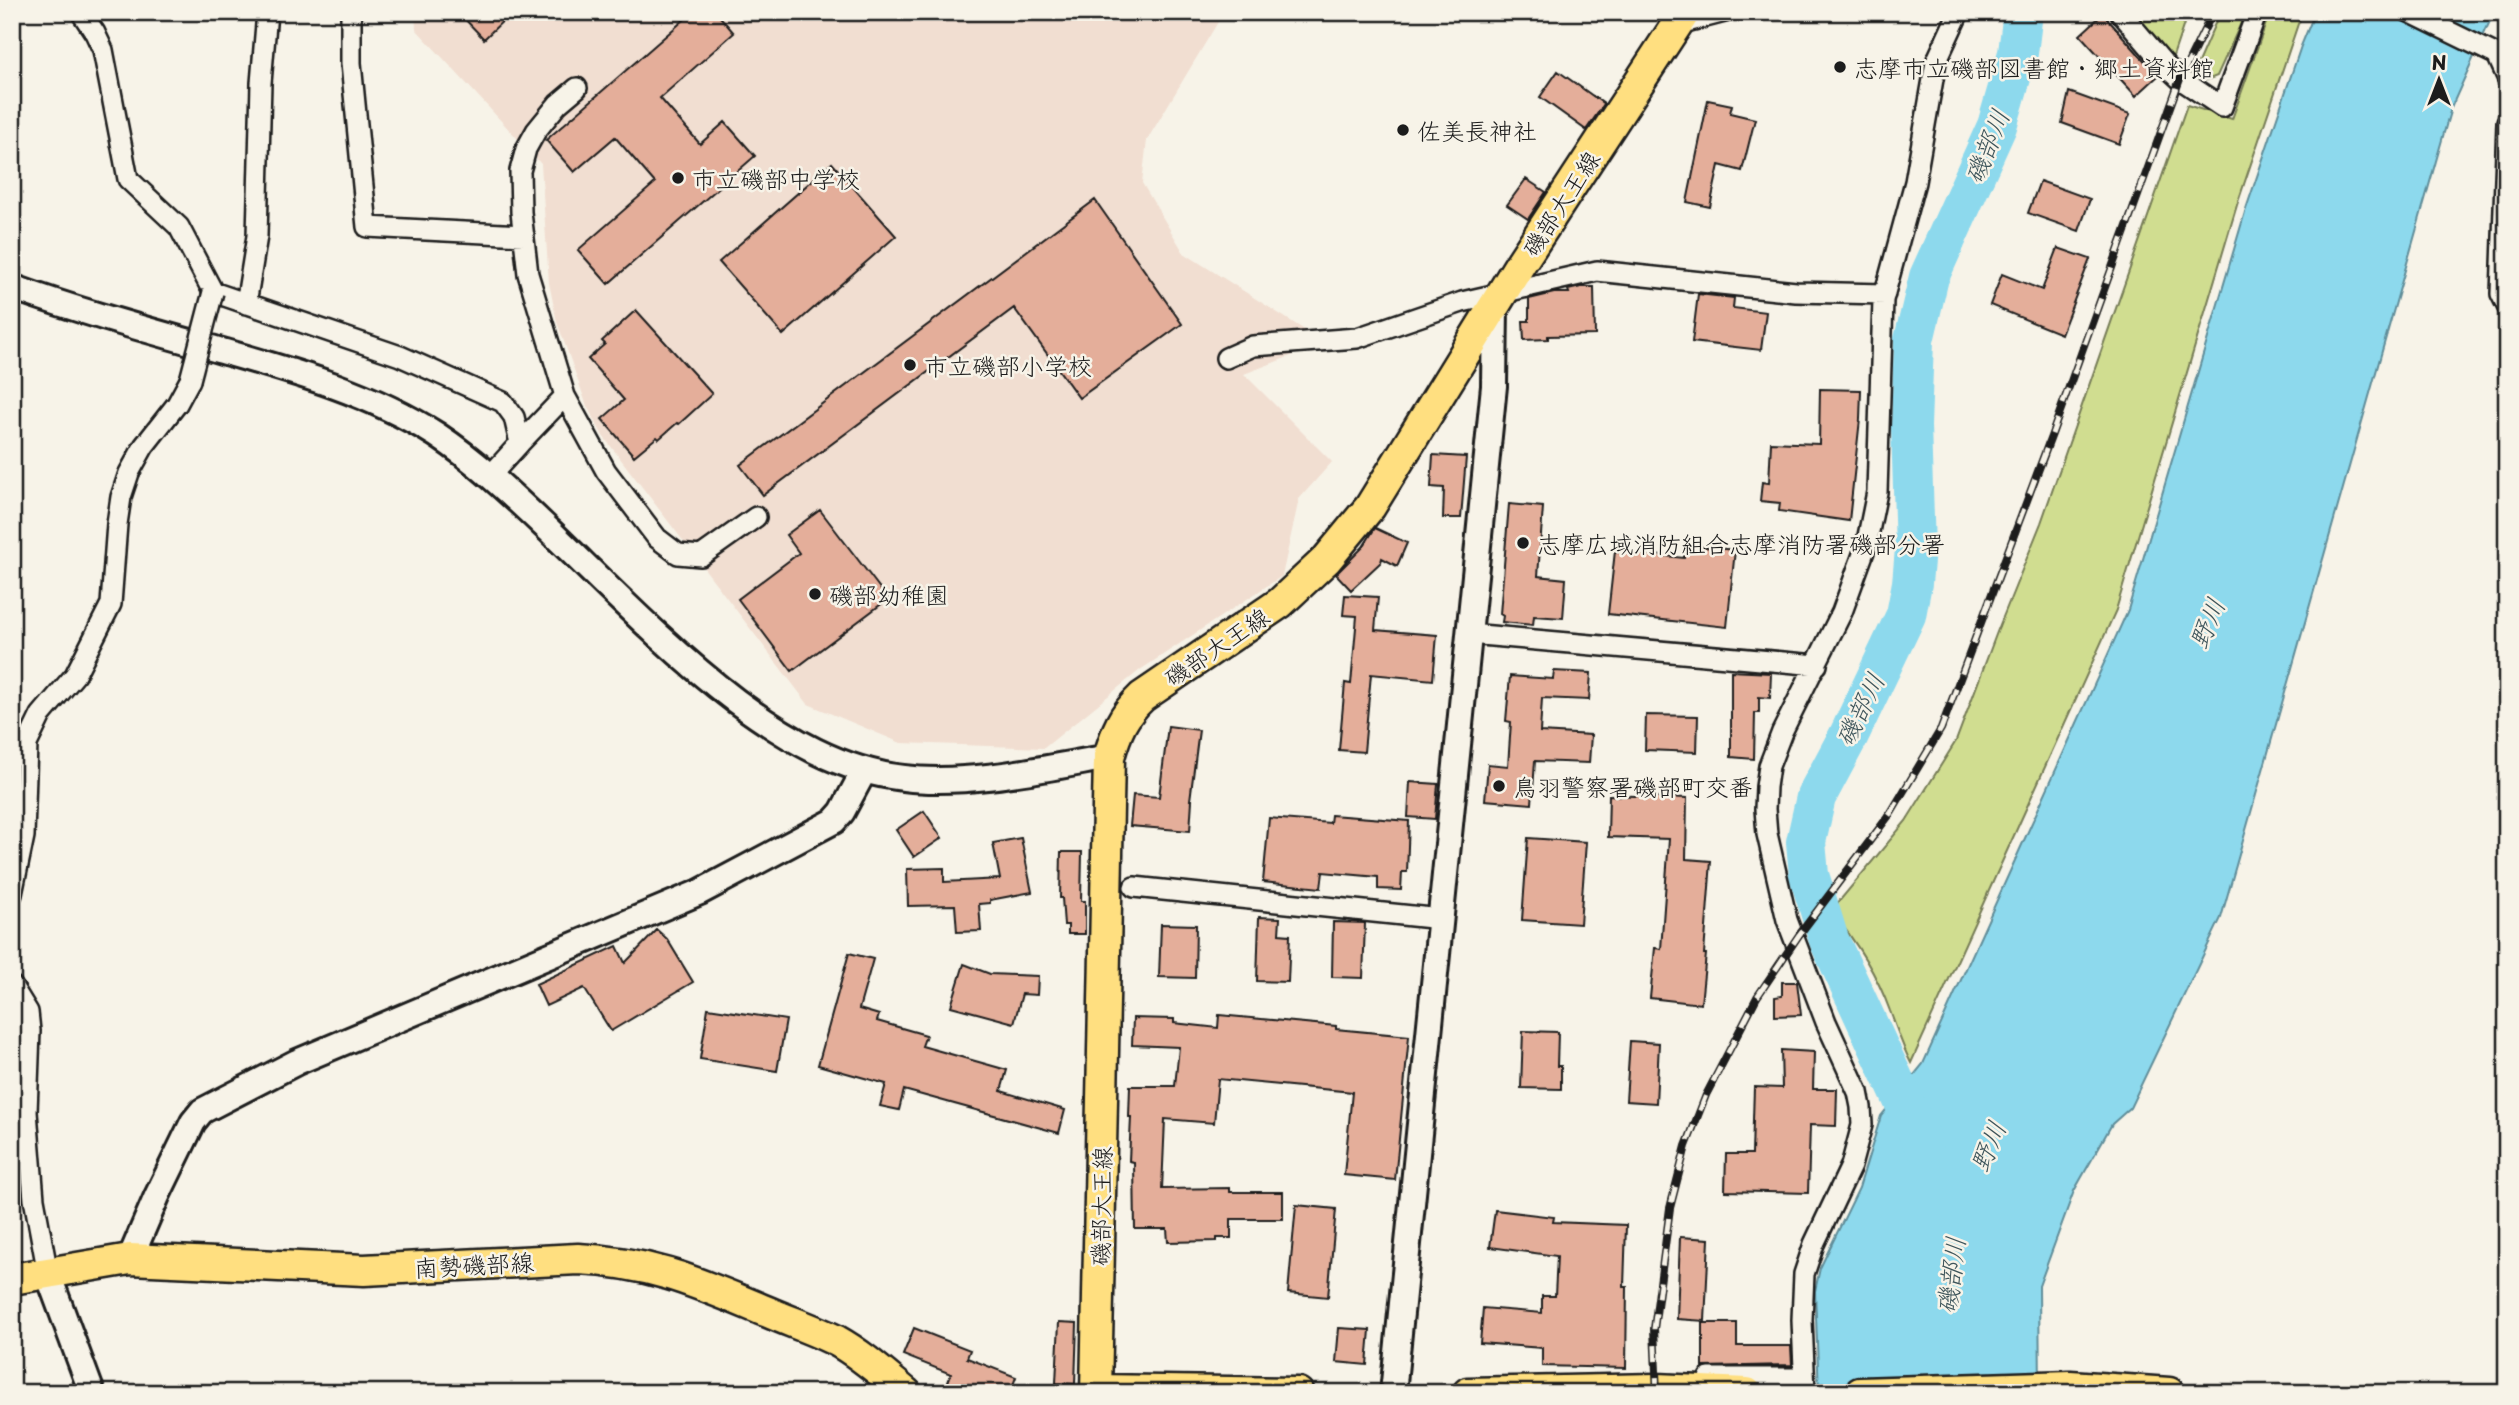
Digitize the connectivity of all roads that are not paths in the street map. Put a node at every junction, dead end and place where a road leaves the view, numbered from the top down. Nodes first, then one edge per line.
1 (81, 12) edge
2 (267, 12) edge
3 (351, 12) edge
4 (1725, 12) edge
5 (1959, 12) edge
6 (2119, 12) edge
7 (2257, 12) edge
8 (2409, 12) edge
9 (1680, 18) edge
10 (2507, 77) edge
11 (577, 88) dead end
12 (2507, 122) edge
13 (524, 235) junction
14 (12, 287) edge
15 (213, 292) junction
16 (1885, 294) junction
17 (1499, 299) junction
18 (246, 304) junction
19 (2507, 306) edge
20 (1226, 358) dead end
21 (565, 396) junction
22 (520, 443) junction
23 (491, 475) junction
24 (756, 517) dead end
25 (1469, 634) junction
26 (1817, 665) junction
27 (1109, 757) junction
28 (864, 771) junction
29 (1134, 887) dead end
30 (12, 894) edge
31 (1441, 919) junction
32 (12, 986) edge
33 (130, 1259) junction
34 (48, 1274) junction
35 (12, 1279) edge
36 (1805, 1385) edge
37 (1685, 1390) junction
38 (1096, 1391) edge
39 (1610, 1391) edge
40 (92, 1393) edge
41 (906, 1393) edge
42 (1298, 1393) edge
43 (1393, 1393) edge
44 (1468, 1393) edge
45 (1747, 1393) edge
46 (1860, 1393) edge
47 (2169, 1393) edge

1 - 15 street
2 - 18 street
3 - 13 street
4 - 9 street
5 - 16 street
6 - 7 street
8 - 10 street
9 - 17 main road, 磯部大王線
11 - 13 street
12 - 19 street
13 - 21 street
14 - 23 street
15 - 18 street
15 - 30 street, bridge
16 - 17 street
16 - 26 street
17 - 20 street
17 - 25 street
17 - 27 main road, 磯部大王線
18 - 22 street
21 - 22 street
21 - 24 street
22 - 23 street
23 - 28 street
25 - 26 street
25 - 31 street
26 - 36 street
27 - 28 street
27 - 38 main road, 磯部大王線
28 - 33 street
29 - 31 street
31 - 43 street
32 - 34 street
33 - 34 main road, 南勢磯部線
33 - 41 main road, 南勢磯部線
34 - 35 main road, 南勢磯部線
34 - 40 street
36 - 37 street
37 - 39 main road
37 - 45 main road
38 - 42 main road
39 - 44 main road
46 - 47 main road

